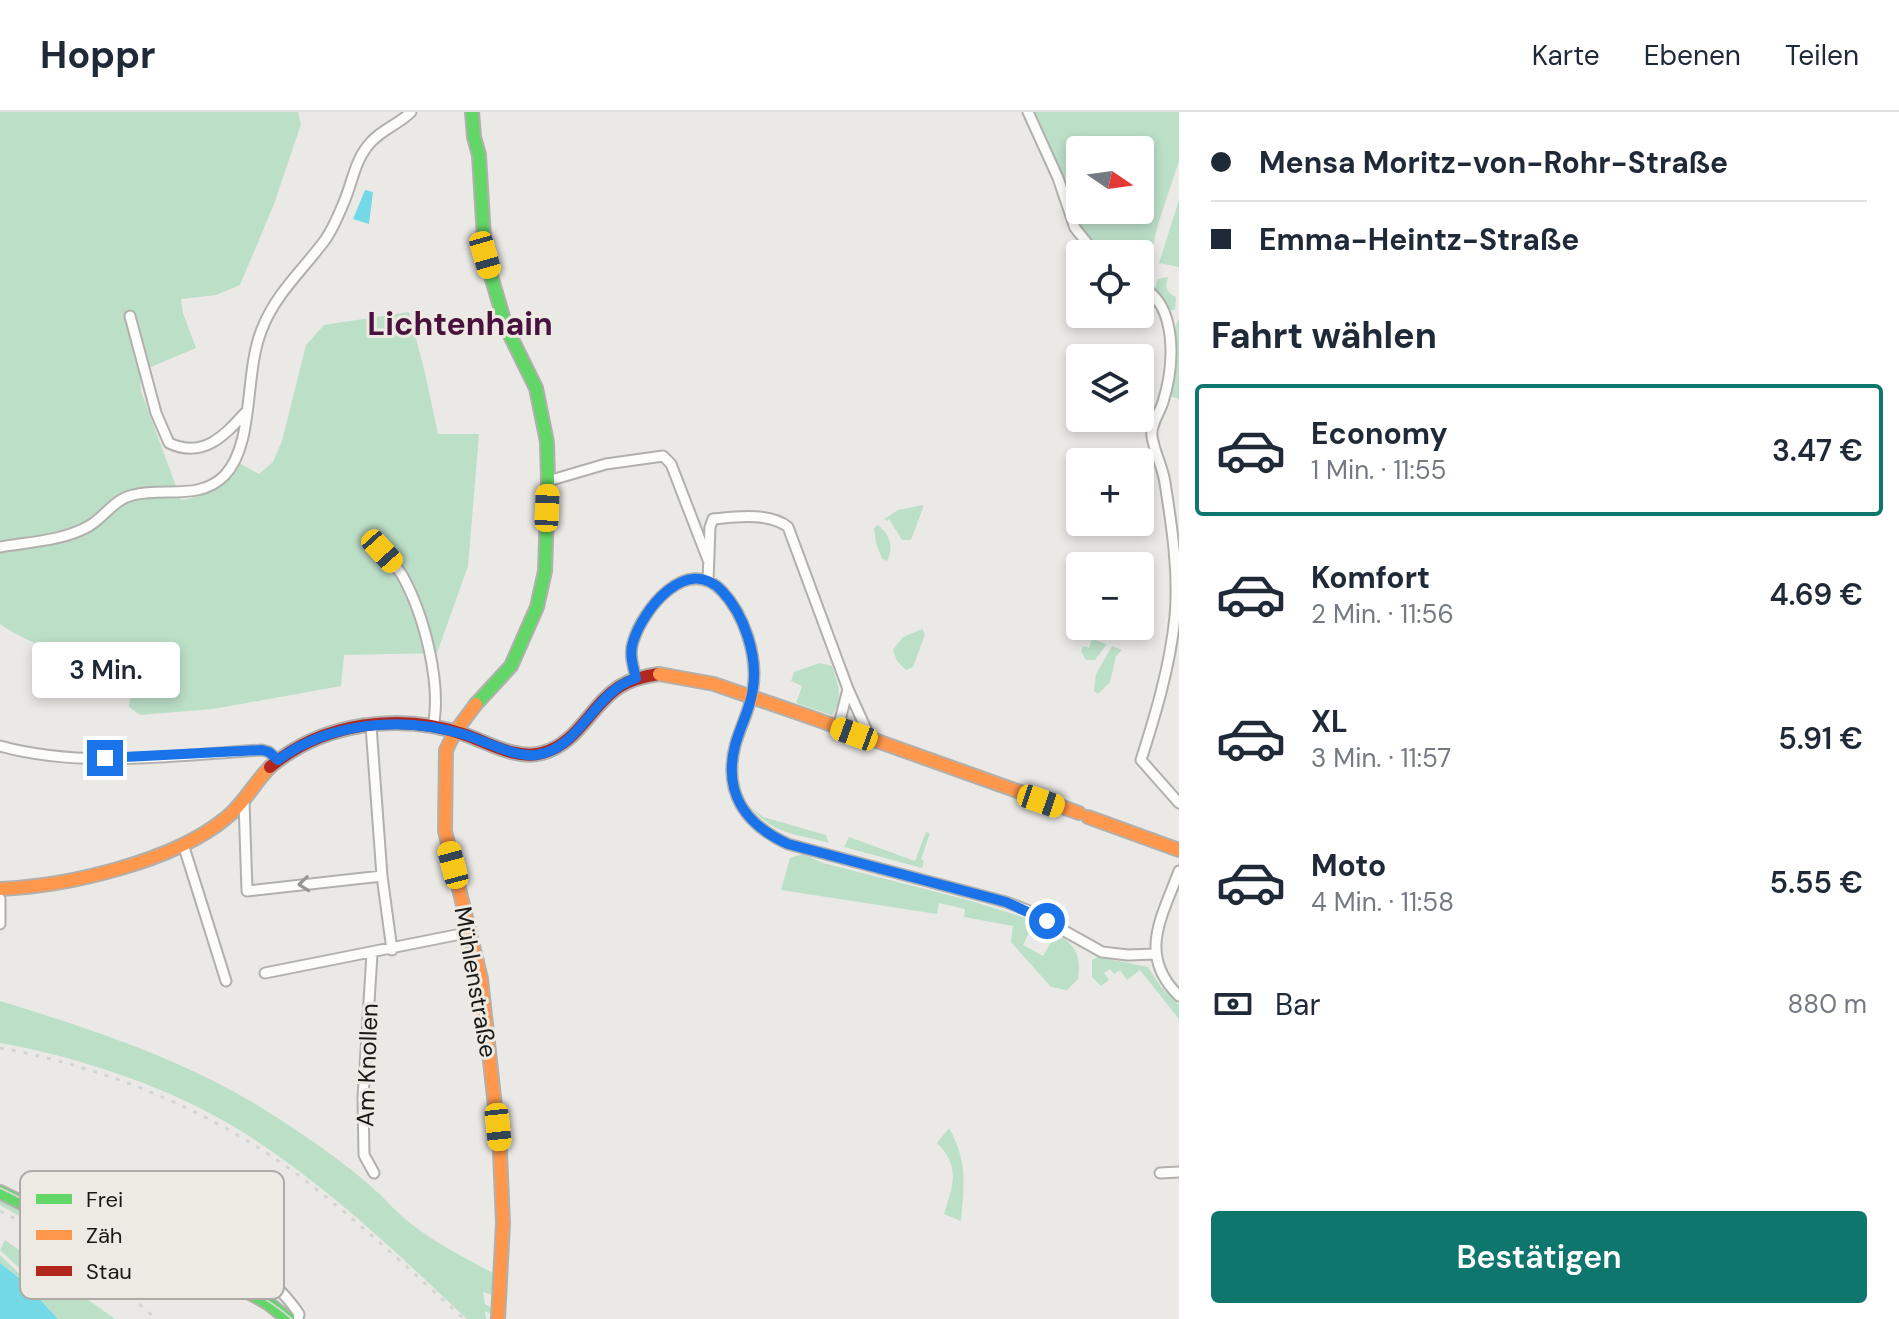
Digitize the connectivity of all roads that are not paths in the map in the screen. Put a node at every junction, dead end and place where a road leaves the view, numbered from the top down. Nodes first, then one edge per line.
1 (411, 112) edge
2 (472, 112) edge
3 (1028, 112) edge
4 (1085, 240) edge
5 (1154, 295) edge
6 (130, 316) dead end
7 (245, 413) junction
8 (548, 481) junction
9 (0, 547) edge
10 (382, 551) dead end
11 (709, 562) junction
12 (708, 581) junction
13 (1177, 582) edge
14 (636, 678) junction
15 (1165, 678) junction
16 (1179, 680) edge
17 (848, 689) junction
18 (371, 726) junction
19 (433, 727) junction
20 (838, 728) junction
21 (455, 732) junction
22 (871, 740) junction
23 (0, 746) edge
24 (278, 760) junction
25 (244, 801) junction
26 (1179, 802) edge
27 (183, 844) junction
28 (1179, 850) edge
29 (1179, 871) edge
30 (382, 876) junction
31 (0, 889) edge
32 (0, 899) edge
33 (0, 924) edge
34 (471, 932) junction
35 (392, 950) junction
36 (372, 954) junction
37 (1155, 954) junction
38 (265, 973) dead end
39 (226, 981) dead end
40 (1179, 996) edge
41 (1179, 1172) edge
42 (374, 1173) dead end
43 (1160, 1173) dead end
44 (0, 1192) edge
45 (20, 1202) edge
46 (284, 1292) edge
47 (261, 1299) edge
48 (288, 1319) edge
49 (298, 1319) edge
50 (498, 1319) edge

1 - 7 street
2 - 8 main road, Mühlenstraße
3 - 4 street
5 - 13 street
6 - 7 street
7 - 9 street
8 - 11 street
8 - 21 main road, Mühlenstraße
10 - 19 street
11 - 12 street
11 - 17 street
12 - 14 street
12 - 37 street
13 - 15 street
14 - 20 main road, bridge
14 - 21 main road
15 - 16 street
15 - 26 street
17 - 20 street
17 - 22 street
18 - 19 main road
18 - 24 main road
18 - 30 street
19 - 21 main road
20 - 22 main road
21 - 34 main road, Mühlenstraße
22 - 28 main road
23 - 24 street
24 - 25 main road
25 - 27 main road
30 -> 25 street
27 - 31 main road
27 - 39 street
29 - 37 street
30 - 35 street
32 - 33 street
34 - 35 street
34 - 50 main road, Mühlenstraße
35 - 36 street
36 - 38 street
36 - 42 street, Am Knollen
37 - 40 street
41 - 43 street
44 - 45 main road
46 - 49 street
47 - 48 main road

